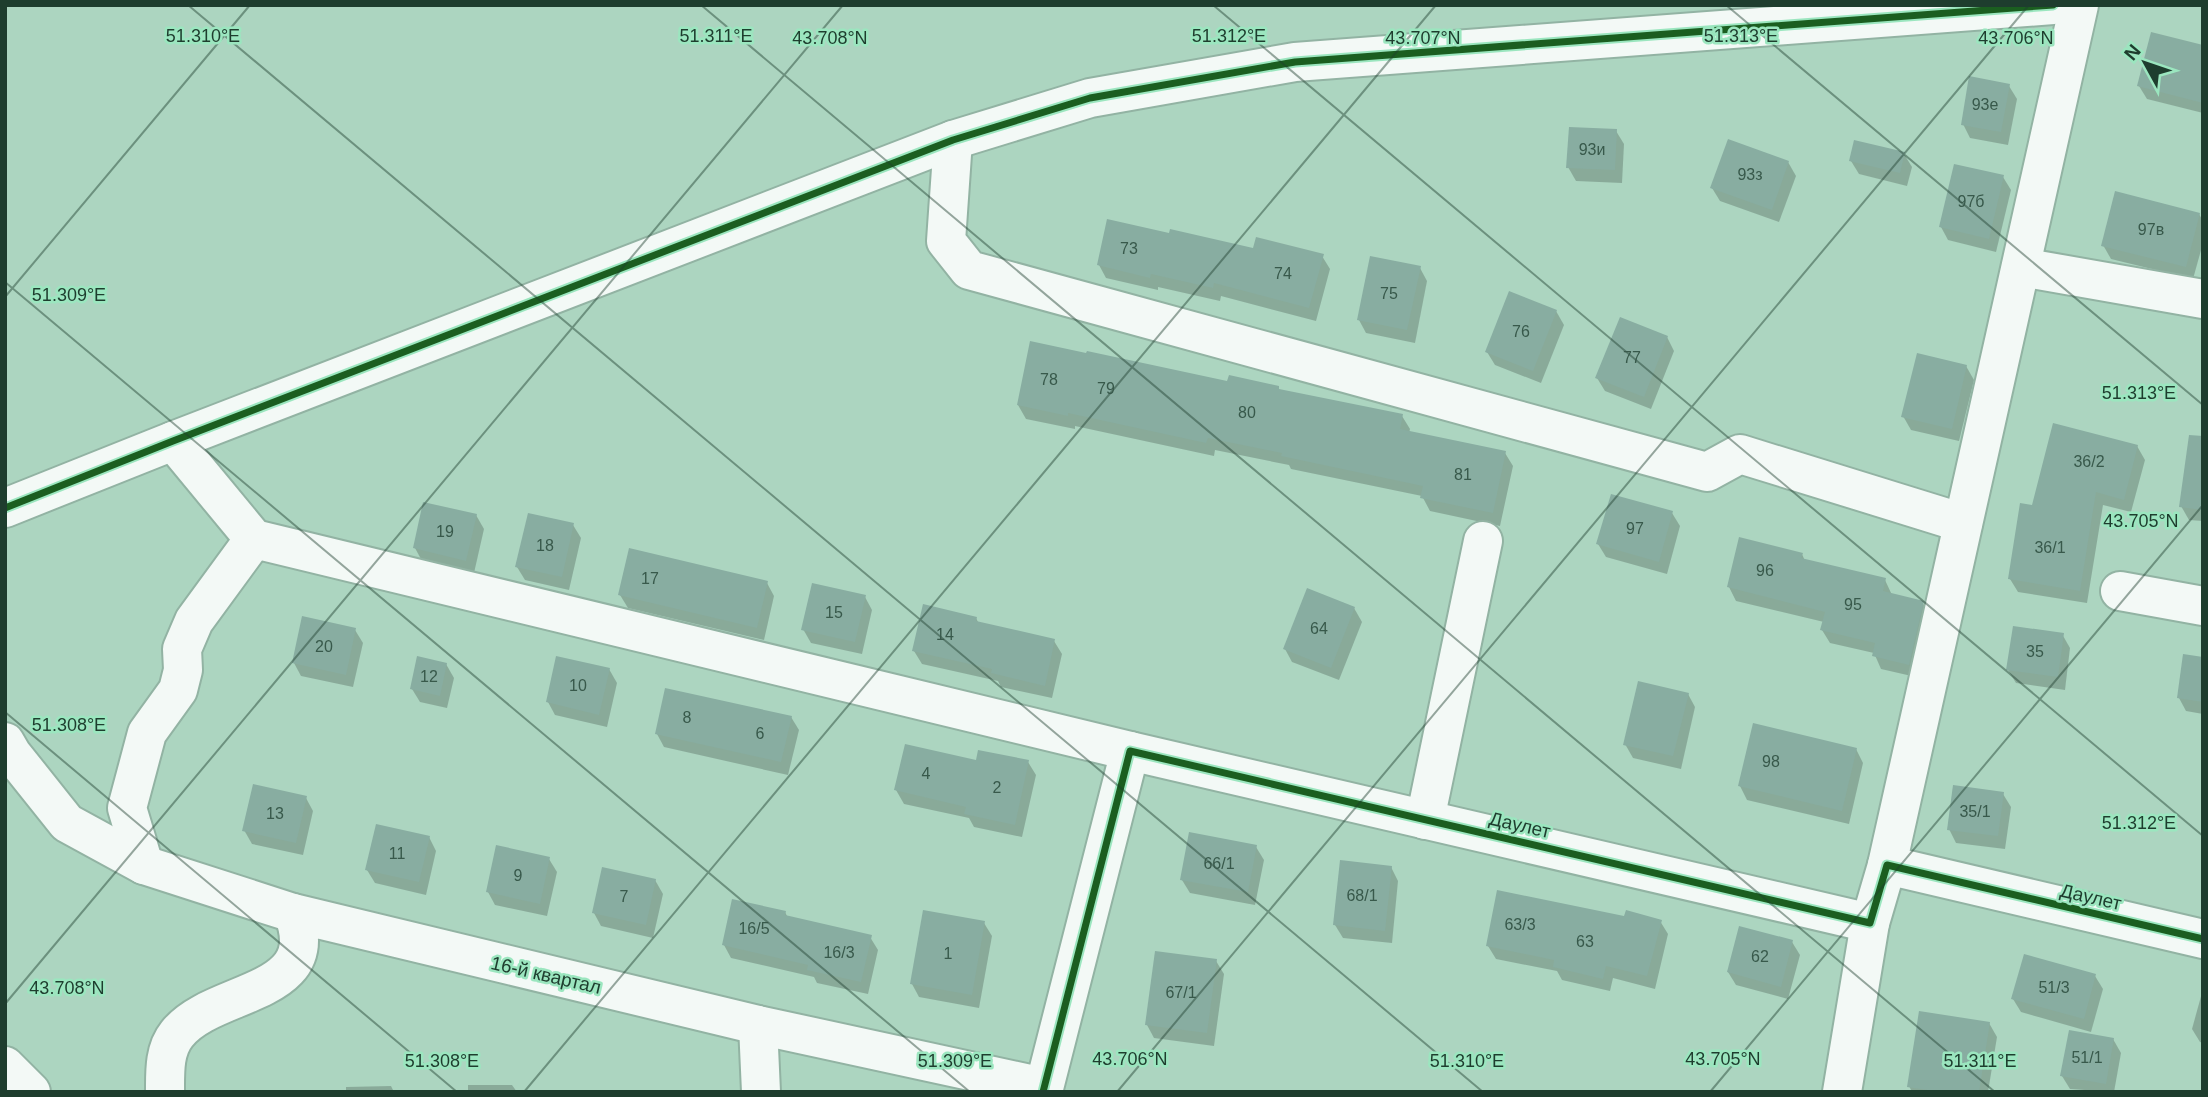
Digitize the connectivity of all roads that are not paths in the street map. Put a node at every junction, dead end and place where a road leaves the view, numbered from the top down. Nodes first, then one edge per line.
1 (2053, 5) edge
2 (2080, 5) edge
3 (953, 140) junction
4 (2021, 267) junction
5 (2203, 299) edge
6 (173, 441) junction
7 (5, 508) edge
8 (1964, 523) junction
9 (254, 539) junction
10 (1483, 541) dead end
11 (2120, 591) dead end
12 (2203, 606) edge
13 (5, 742) edge
14 (1129, 751) junction
15 (1425, 820) junction
16 (1887, 864) junction
17 (144, 865) junction
18 (293, 914) junction
19 (1870, 923) junction
20 (2203, 939) edge
21 (758, 1025) junction
22 (5, 1066) edge
23 (1044, 1089) edge
24 (31, 1092) edge
25 (164, 1092) edge
26 (761, 1092) edge
27 (1842, 1092) edge

1 - 3 street
2 - 4 street
3 - 6 street
3 - 8 street
4 - 5 street
4 - 8 street
6 - 7 street
6 - 9 street
8 - 16 street
9 - 14 street, Даулет
9 - 17 street
10 - 15 street
11 - 12 street
13 - 17 street, 16-й квартал
14 - 15 street, Даулет
14 - 23 street
15 - 19 street, Даулет
16 - 19 street
16 - 20 street, Даулет
17 - 18 street, 16-й квартал
18 - 21 street, 16-й квартал
18 - 25 street
19 - 27 street
21 - 23 street, 16-й квартал
21 - 26 street
22 - 24 street

